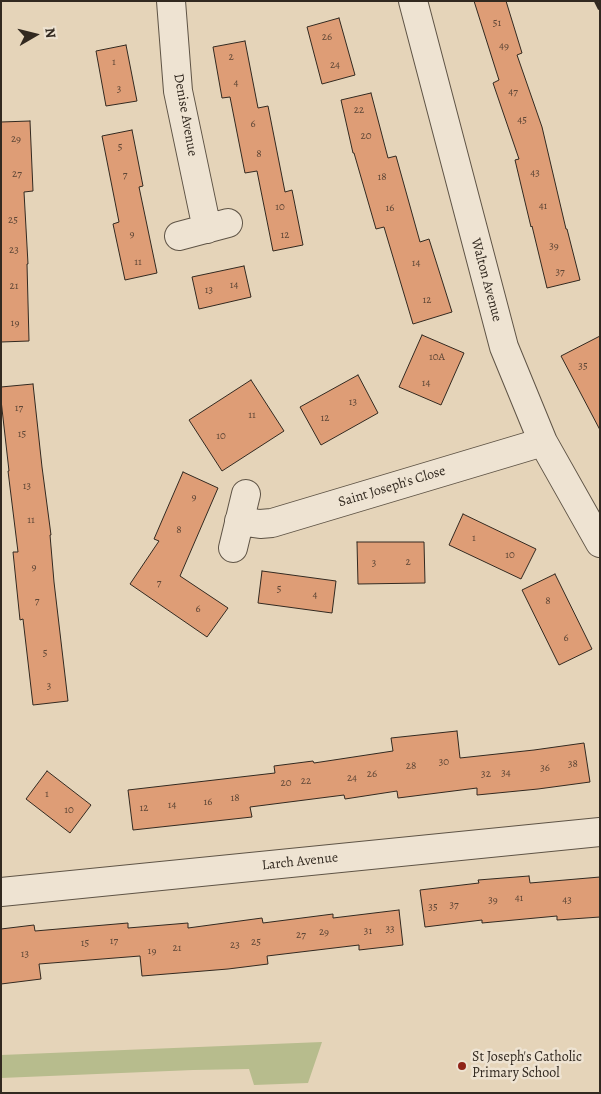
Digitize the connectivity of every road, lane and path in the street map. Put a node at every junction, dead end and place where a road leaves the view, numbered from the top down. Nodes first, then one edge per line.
1 (171, 1) edge
2 (413, 1) edge
3 (179, 236) dead end
4 (543, 442) junction
5 (246, 494) dead end
6 (240, 521) junction
7 (600, 543) edge
8 (233, 548) dead end
9 (600, 832) edge
10 (1, 892) edge

1 - 3 street, Denise Avenue
2 - 4 street, Walton Avenue
4 - 6 street, Saint Joseph's Close
4 - 7 street, Walton Avenue
5 - 6 street
6 - 8 street
9 - 10 street, Larch Avenue

